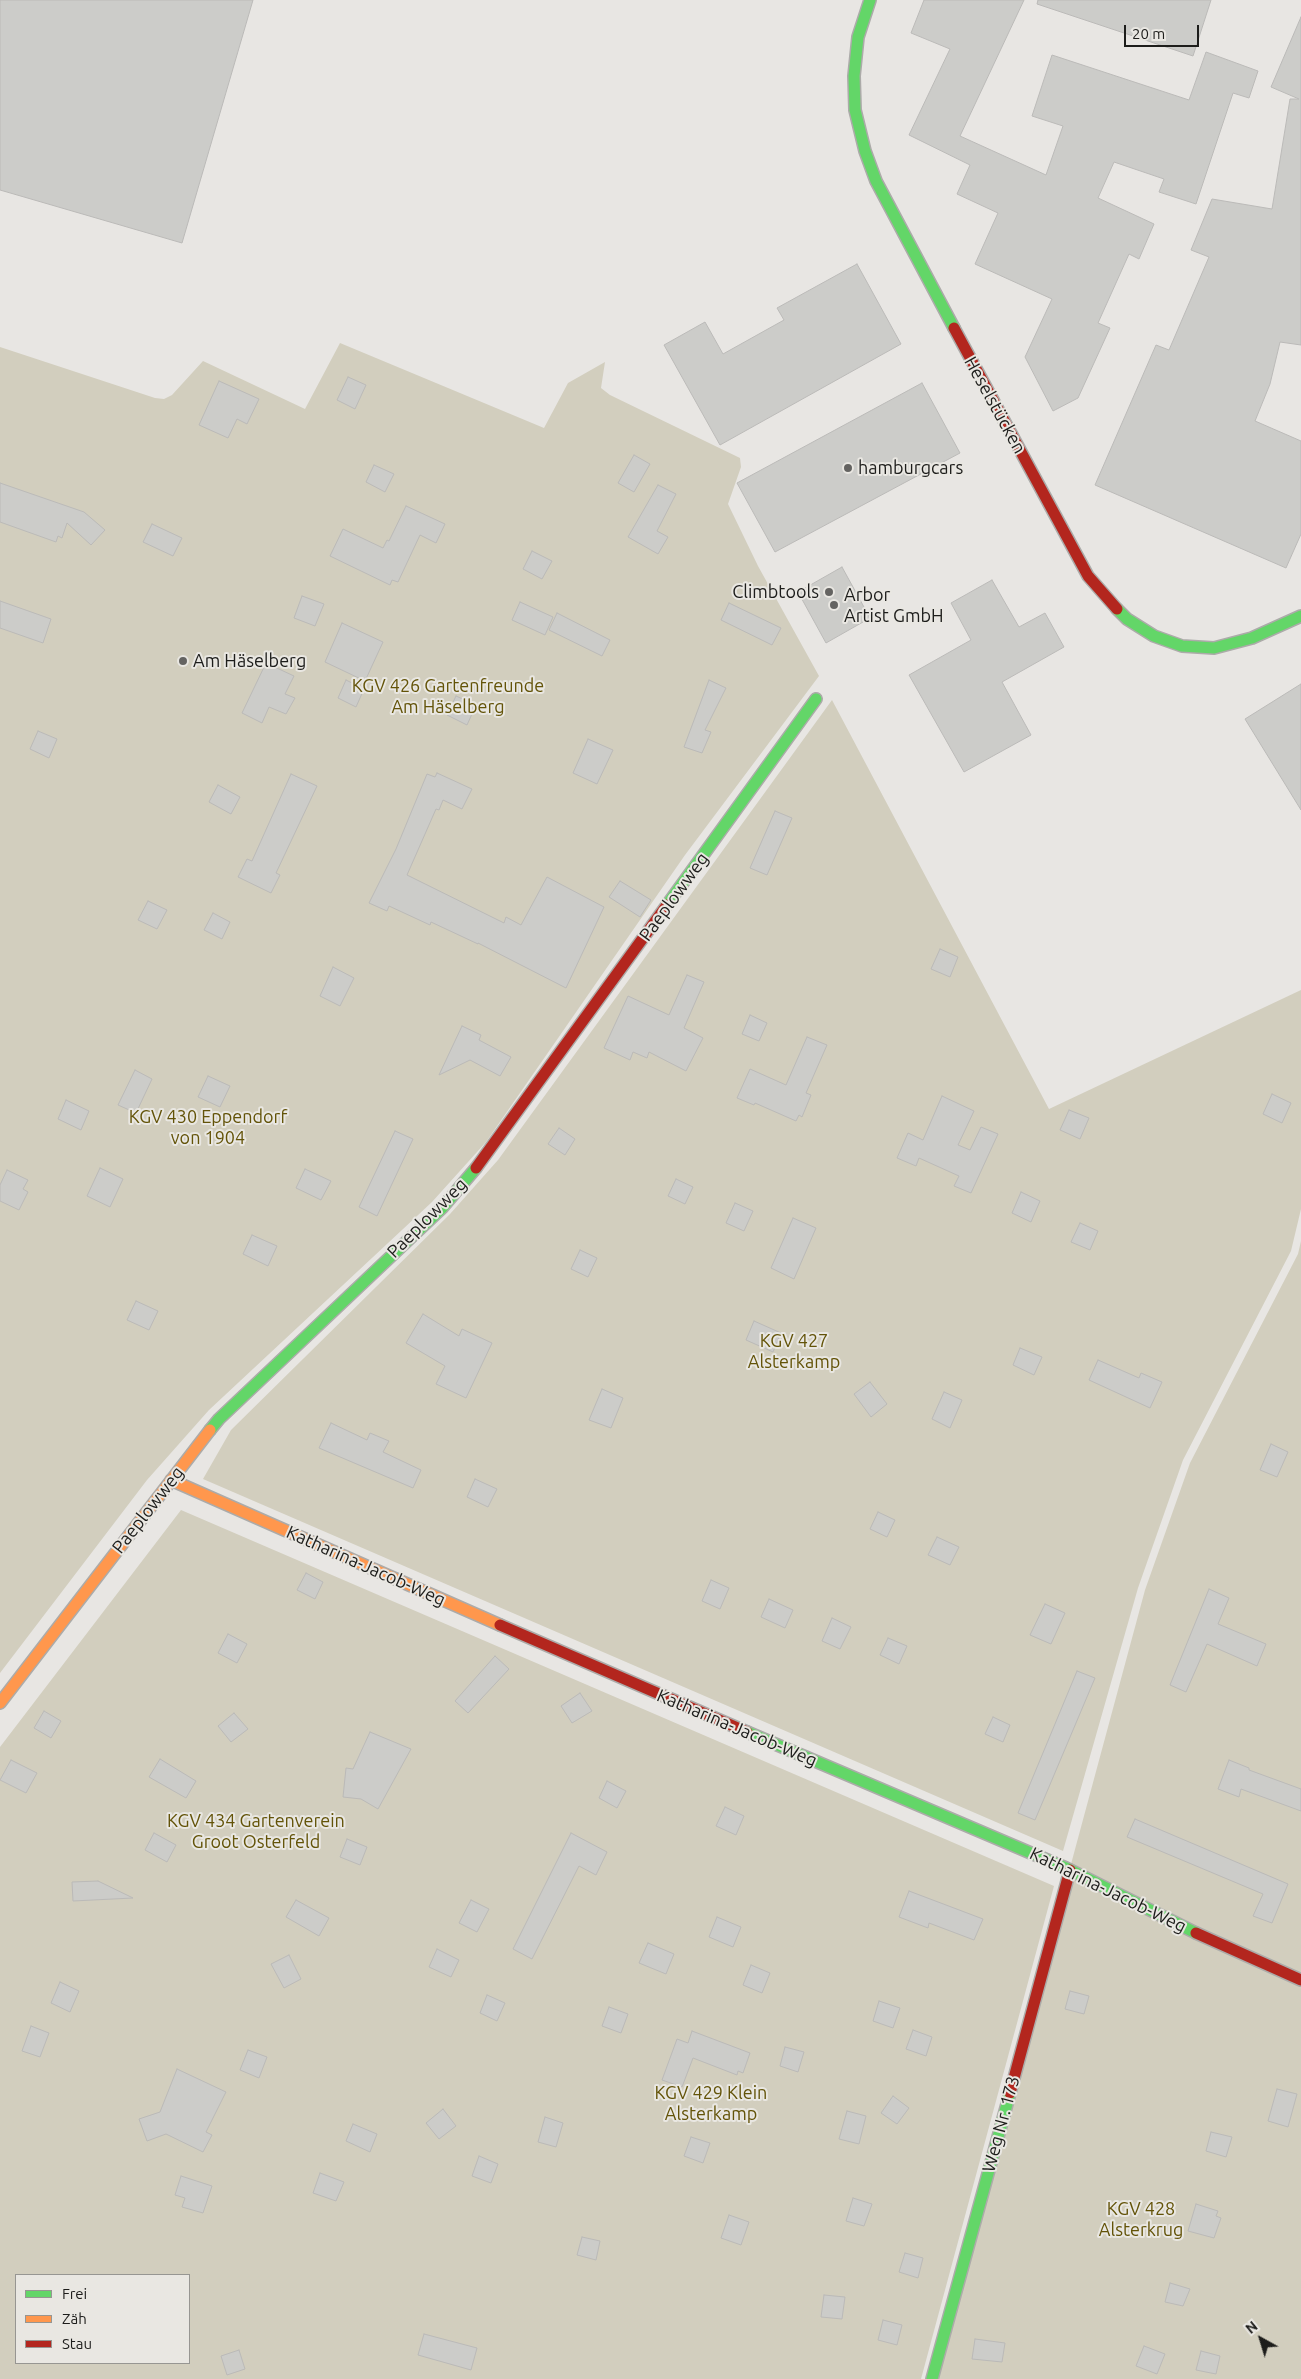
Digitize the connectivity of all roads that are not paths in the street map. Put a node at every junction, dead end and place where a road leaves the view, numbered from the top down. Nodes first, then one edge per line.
1 (870, 0) edge
2 (1301, 616) edge
3 (816, 699) dead end
4 (171, 1480) junction
5 (0, 1703) edge
6 (1070, 1870) junction
7 (1301, 1980) edge
8 (932, 2379) edge

1 - 2 street, Heselstücken
3 - 4 street, Paeplowweg
4 - 5 street, Paeplowweg
4 - 6 street, Katharina-Jacob-Weg
6 - 7 street, Katharina-Jacob-Weg
6 - 8 street, Weg Nr. 173

